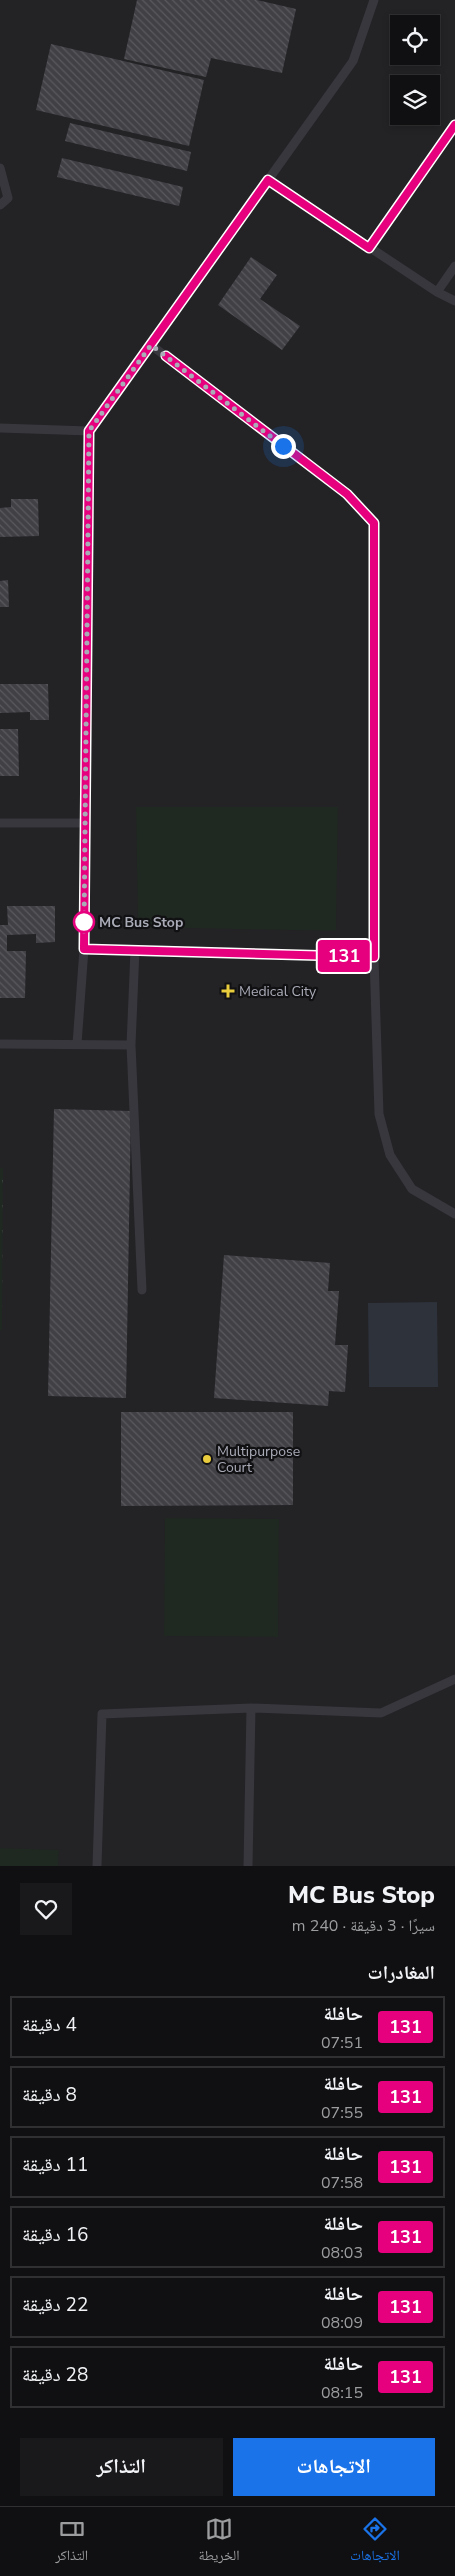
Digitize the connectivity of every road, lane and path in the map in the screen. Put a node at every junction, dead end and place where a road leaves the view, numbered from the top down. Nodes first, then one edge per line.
1 (374, 0) edge
2 (455, 125) edge
3 (0, 168) edge
4 (268, 180) junction
5 (0, 205) edge
6 (369, 248) junction
7 (455, 266) edge
8 (437, 292) junction
9 (455, 301) edge
10 (151, 345) junction
11 (0, 428) edge
12 (89, 431) junction
13 (0, 823) edge
14 (85, 823) junction
15 (84, 949) junction
16 (135, 950) junction
17 (374, 957) junction
18 (0, 1044) edge
19 (77, 1044) junction
20 (132, 1045) junction
21 (455, 1214) edge
22 (142, 1290) dead end
23 (455, 1679) edge
24 (251, 1708) junction
25 (97, 1866) edge
26 (248, 1866) edge

1 - 4 lane
2 - 6 lane
3 - 5 lane
4 - 6 lane
4 - 10 lane
6 - 8 lane
7 - 8 lane
8 - 9 lane
10 - 12 lane
10 - 17 lane
11 - 12 lane
12 - 14 lane
13 - 14 lane
14 - 15 lane
15 - 16 lane
15 - 19 lane
16 - 17 lane
16 - 20 lane
17 - 21 lane
18 - 19 lane
19 - 20 lane
20 - 22 lane
23 - 24 lane
24 - 25 lane
24 - 26 lane

